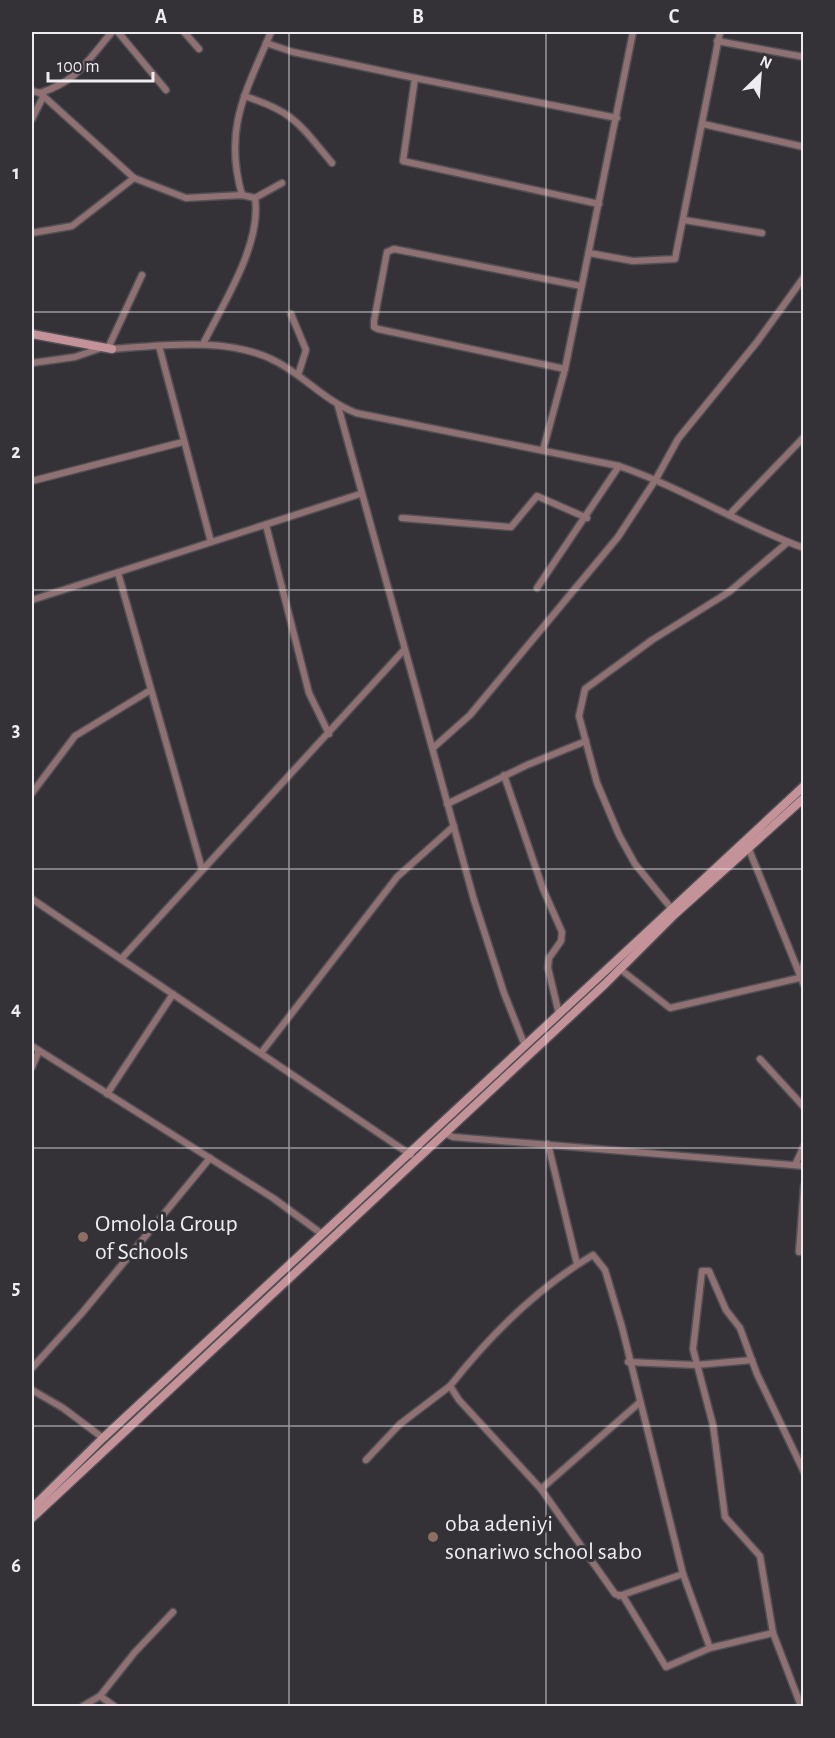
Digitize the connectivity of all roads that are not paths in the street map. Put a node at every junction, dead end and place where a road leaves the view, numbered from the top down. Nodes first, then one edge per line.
1 (112, 32) edge
2 (118, 32) edge
3 (184, 32) edge
4 (271, 32) edge
5 (632, 32) edge
6 (720, 32) edge
7 (717, 41) junction
8 (266, 43) junction
9 (199, 49) dead end
10 (804, 57) edge
11 (415, 78) junction
12 (166, 90) dead end
13 (32, 92) edge
14 (41, 95) junction
15 (244, 96) junction
16 (617, 117) junction
17 (32, 119) edge
18 (703, 124) junction
19 (804, 147) edge
20 (332, 163) dead end
21 (134, 178) junction
22 (282, 183) dead end
23 (242, 195) junction
24 (255, 198) junction
25 (599, 204) junction
26 (684, 220) junction
27 (32, 233) edge
28 (762, 233) dead end
29 (589, 253) junction
30 (142, 275) dead end
31 (804, 277) edge
32 (581, 286) junction
33 (291, 314) dead end
34 (32, 334) edge
35 (203, 344) junction
36 (159, 346) junction
37 (107, 348) junction
38 (32, 363) edge
39 (565, 369) junction
40 (298, 375) junction
41 (338, 406) junction
42 (804, 437) edge
43 (183, 442) junction
44 (543, 450) junction
45 (620, 466) junction
46 (656, 478) junction
47 (32, 481) edge
48 (360, 494) junction
49 (729, 515) junction
50 (402, 518) dead end
51 (587, 518) junction
52 (266, 525) junction
53 (211, 542) junction
54 (788, 542) junction
55 (804, 548) edge
56 (118, 573) junction
57 (537, 588) dead end
58 (32, 600) edge
59 (403, 651) junction
60 (149, 691) junction
61 (329, 734) junction
62 (585, 741) junction
63 (433, 748) junction
64 (504, 775) junction
65 (804, 786) edge
66 (32, 793) edge
67 (804, 798) edge
68 (447, 804) junction
69 (454, 826) junction
70 (748, 847) junction
71 (202, 869) junction
72 (32, 899) edge
73 (671, 908) junction
74 (121, 959) junction
75 (804, 963) edge
76 (620, 969) junction
77 (799, 978) junction
78 (804, 985) edge
79 (173, 994) junction
80 (560, 1014) junction
81 (32, 1046) edge
82 (525, 1046) junction
83 (39, 1051) junction
84 (261, 1053) junction
85 (760, 1059) dead end
86 (32, 1066) edge
87 (107, 1094) junction
88 (804, 1107) edge
89 (444, 1133) junction
90 (548, 1143) junction
91 (804, 1146) edge
92 (413, 1156) junction
93 (210, 1158) junction
94 (795, 1165) junction
95 (804, 1166) edge
96 (804, 1186) edge
97 (322, 1234) junction
98 (799, 1252) dead end
99 (577, 1264) junction
100 (752, 1360) junction
101 (628, 1362) junction
102 (696, 1365) junction
103 (32, 1368) edge
104 (450, 1386) junction
105 (32, 1390) edge
106 (639, 1403) junction
107 (103, 1438) junction
108 (366, 1460) dead end
109 (804, 1472) edge
110 (541, 1489) junction
111 (32, 1508) edge
112 (32, 1518) edge
113 (683, 1574) junction
114 (619, 1596) junction
115 (173, 1612) dead end
116 (773, 1633) junction
117 (710, 1648) junction
118 (100, 1696) junction
119 (82, 1707) edge
120 (114, 1707) edge
121 (801, 1707) edge

1 - 14 street
2 - 12 street
3 - 9 street
4 - 8 street
5 - 16 street
6 - 7 street
7 - 10 street
7 - 18 street
8 - 11 street
8 - 15 street
11 - 16 street
11 - 25 street
13 - 14 street
14 - 17 street
14 - 21 street
15 - 20 street
15 - 23 street
16 - 25 street
18 - 19 street
18 - 26 street
21 - 23 street
21 - 27 street
22 - 24 street
23 - 24 street
24 - 35 street
25 - 29 street
26 - 28 street
26 - 29 street
29 - 32 street
30 - 37 street
31 - 46 street
32 - 39 street
32 - 39 street
33 - 40 street
34 - 37 main road
35 - 36 street
35 - 40 street
36 - 37 street
36 - 43 street
37 - 38 street
39 - 44 street
40 - 41 street
41 - 44 street
41 - 48 street
42 - 49 street
43 - 47 street
43 - 53 street
44 - 45 street
45 - 46 street
45 - 51 street
46 - 49 street
46 - 63 street
48 - 52 street
48 - 59 street
49 - 54 street
50 - 51 street
51 - 57 street
52 - 53 street
52 - 61 street
53 - 56 street
54 - 55 street
54 - 62 street
56 - 58 street
56 - 60 street
59 - 61 street
59 - 63 street
60 - 66 street
60 - 71 street
61 - 71 street
62 - 64 street
62 - 73 street
63 - 68 street
64 - 68 street
64 - 80 street
65 - 73 main road
67 - 70 main road
68 - 69 street
69 - 82 street
69 - 84 street
70 - 76 main road
70 - 77 street
71 - 74 street
72 - 74 street
73 - 80 main road
74 - 79 street
75 - 77 street
76 - 77 street
76 - 89 main road
77 - 78 street
79 - 84 street
79 - 87 street
80 - 82 main road
81 - 83 street
82 - 92 main road
83 - 86 street
83 - 87 street
84 - 92 street
85 - 88 street
87 - 93 street
89 - 90 street
89 - 92 main road
90 - 94 street
90 - 99 street
91 - 94 street
92 - 97 main road
92 - 112 main road
93 - 97 street
93 - 103 street
94 - 95 street
96 - 98 street
97 - 107 main road
99 - 101 street
99 - 104 street
100 - 102 street
100 - 102 street
100 - 109 street
101 - 102 street
101 - 106 street
102 - 116 street
104 - 108 street
104 - 110 street
105 - 107 street
106 - 110 street
106 - 113 street
107 - 111 main road
110 - 114 street
113 - 114 street
113 - 117 street
114 - 117 street
115 - 118 street
116 - 117 street
116 - 121 street
118 - 119 street
118 - 120 street

